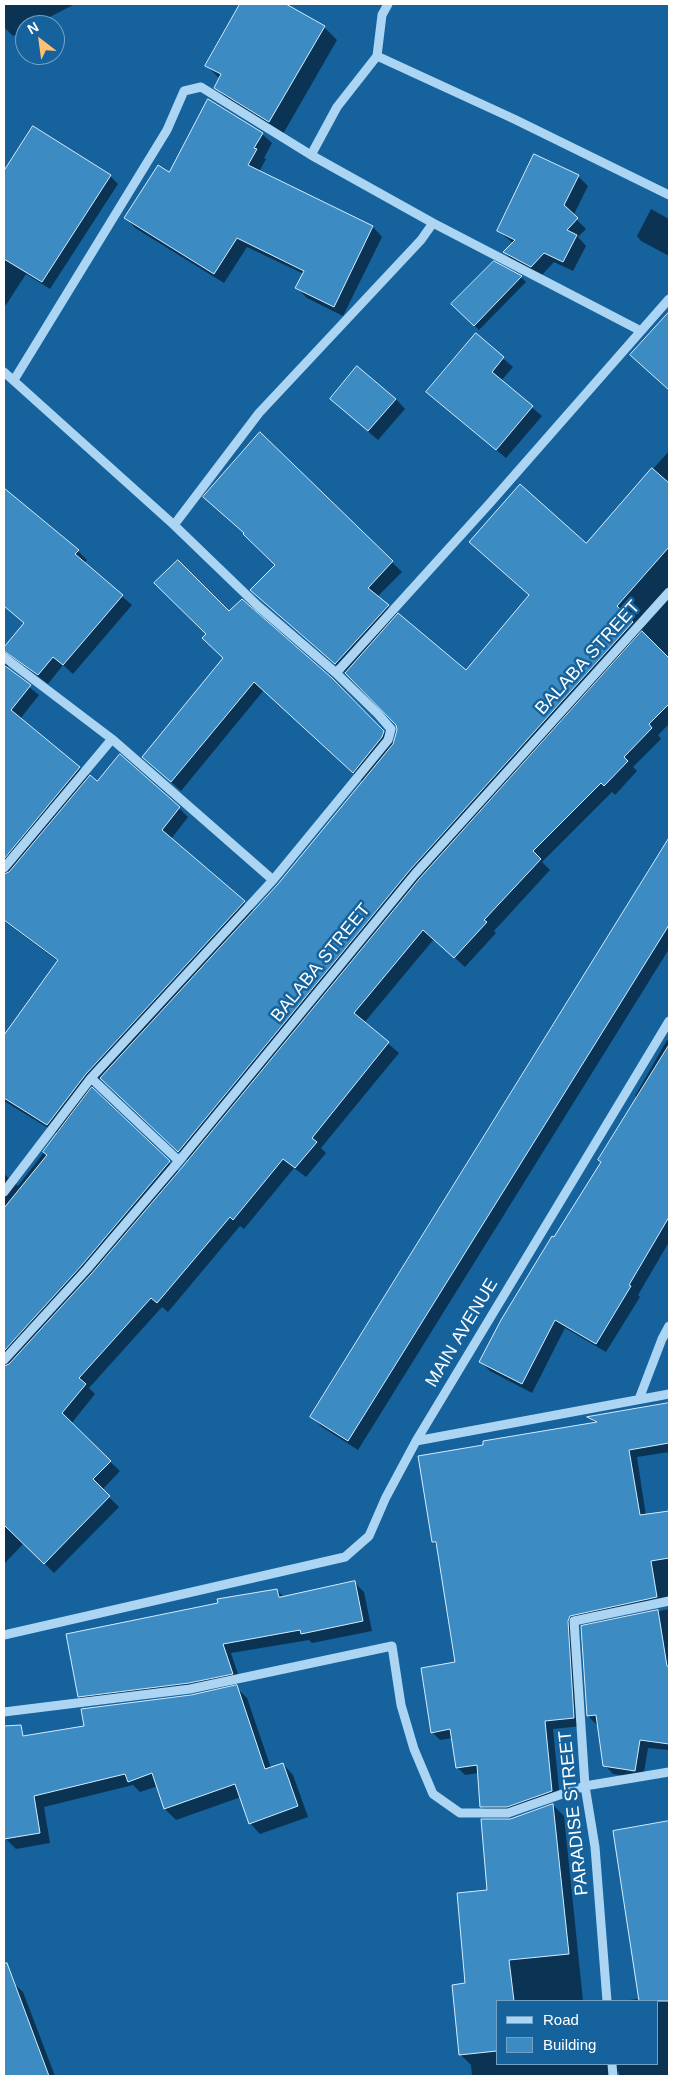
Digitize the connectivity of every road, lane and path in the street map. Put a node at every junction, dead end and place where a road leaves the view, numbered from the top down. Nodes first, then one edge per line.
1 (388, 4) edge
2 (377, 56) junction
3 (311, 155) junction
4 (669, 195) edge
5 (433, 223) junction
6 (669, 299) edge
7 (641, 331) junction
8 (4, 372) edge
9 (14, 380) junction
10 (174, 525) junction
11 (669, 592) edge
12 (4, 657) edge
13 (336, 673) junction
14 (112, 739) junction
15 (4, 868) edge
16 (273, 880) junction
17 (669, 1021) edge
18 (91, 1078) junction
19 (179, 1161) junction
20 (4, 1192) edge
21 (669, 1326) edge
22 (4, 1360) edge
23 (669, 1394) edge
24 (639, 1399) junction
25 (416, 1442) junction
26 (669, 1601) edge
27 (4, 1635) edge
28 (4, 1712) edge
29 (669, 1772) edge
30 (585, 1786) junction
31 (607, 2000) edge

1 - 2 street
2 - 3 street
2 - 4 street
3 - 5 street
3 - 9 street
5 - 7 street
5 - 10 street
6 - 7 street
7 - 13 street
8 - 9 street
9 - 10 street
10 - 13 street
11 - 19 street, BALABA STREET
12 - 14 street
13 - 16 street
14 - 15 street
14 - 16 street
16 - 18 street
17 - 25 street, MAIN AVENUE
18 - 19 street
18 - 20 street
19 - 22 street, BALABA STREET
21 - 24 street
23 - 24 street
24 - 25 street
25 - 27 street, MAIN AVENUE
26 - 30 street, PARADISE STREET
28 - 30 street
29 - 30 street
30 - 31 street, PARADISE STREET

